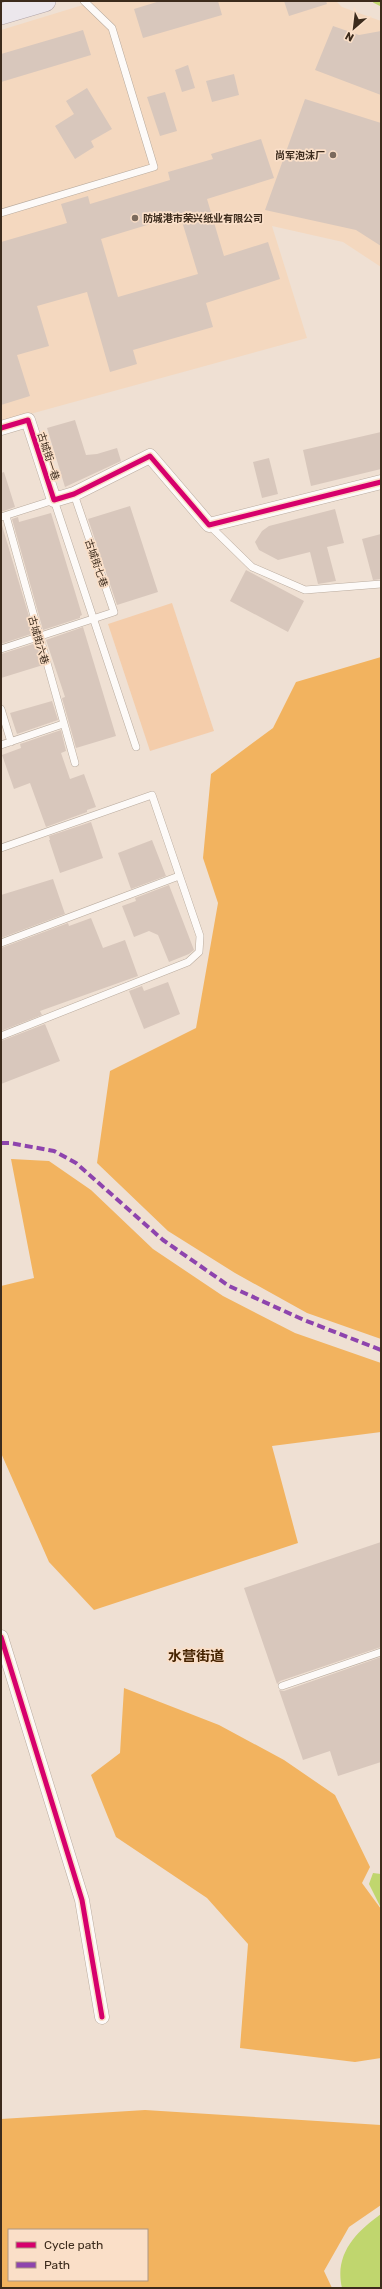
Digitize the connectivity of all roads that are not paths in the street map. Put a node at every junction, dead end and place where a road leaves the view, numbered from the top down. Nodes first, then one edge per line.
1 (45, 1) edge
2 (84, 1) edge
3 (1, 14) edge
4 (1, 213) edge
5 (1, 428) edge
6 (381, 482) edge
7 (74, 494) junction
8 (54, 500) junction
9 (3, 516) edge
10 (209, 525) junction
11 (381, 584) edge
12 (94, 620) junction
13 (38, 637) junction
14 (1, 649) edge
15 (1, 709) edge
16 (63, 724) junction
17 (11, 742) junction
18 (1, 745) edge
19 (136, 747) dead end
20 (75, 763) dead end
21 (1, 848) edge
22 (179, 876) junction
23 (1, 943) edge
24 (1, 1036) edge
25 (1, 1637) edge
26 (381, 1652) edge
27 (282, 1686) dead end
28 (102, 2017) dead end

1 - 3 main road
2 - 4 lane
5 - 8 street, 古城街一巷
6 - 10 street
7 - 8 street
7 - 10 street
7 - 12 lane, 古城街七巷
8 - 9 lane
8 - 12 lane, 古城街七巷
9 - 13 lane, 古城街六巷
10 - 11 lane
12 - 13 lane
12 - 19 lane, 古城街七巷
13 - 14 lane
13 - 16 lane, 古城街六巷
15 - 17 lane
16 - 17 lane
16 - 20 lane, 古城街六巷
17 - 18 lane
21 - 22 lane
22 - 23 lane
22 - 24 lane
25 - 28 street
26 - 27 lane

